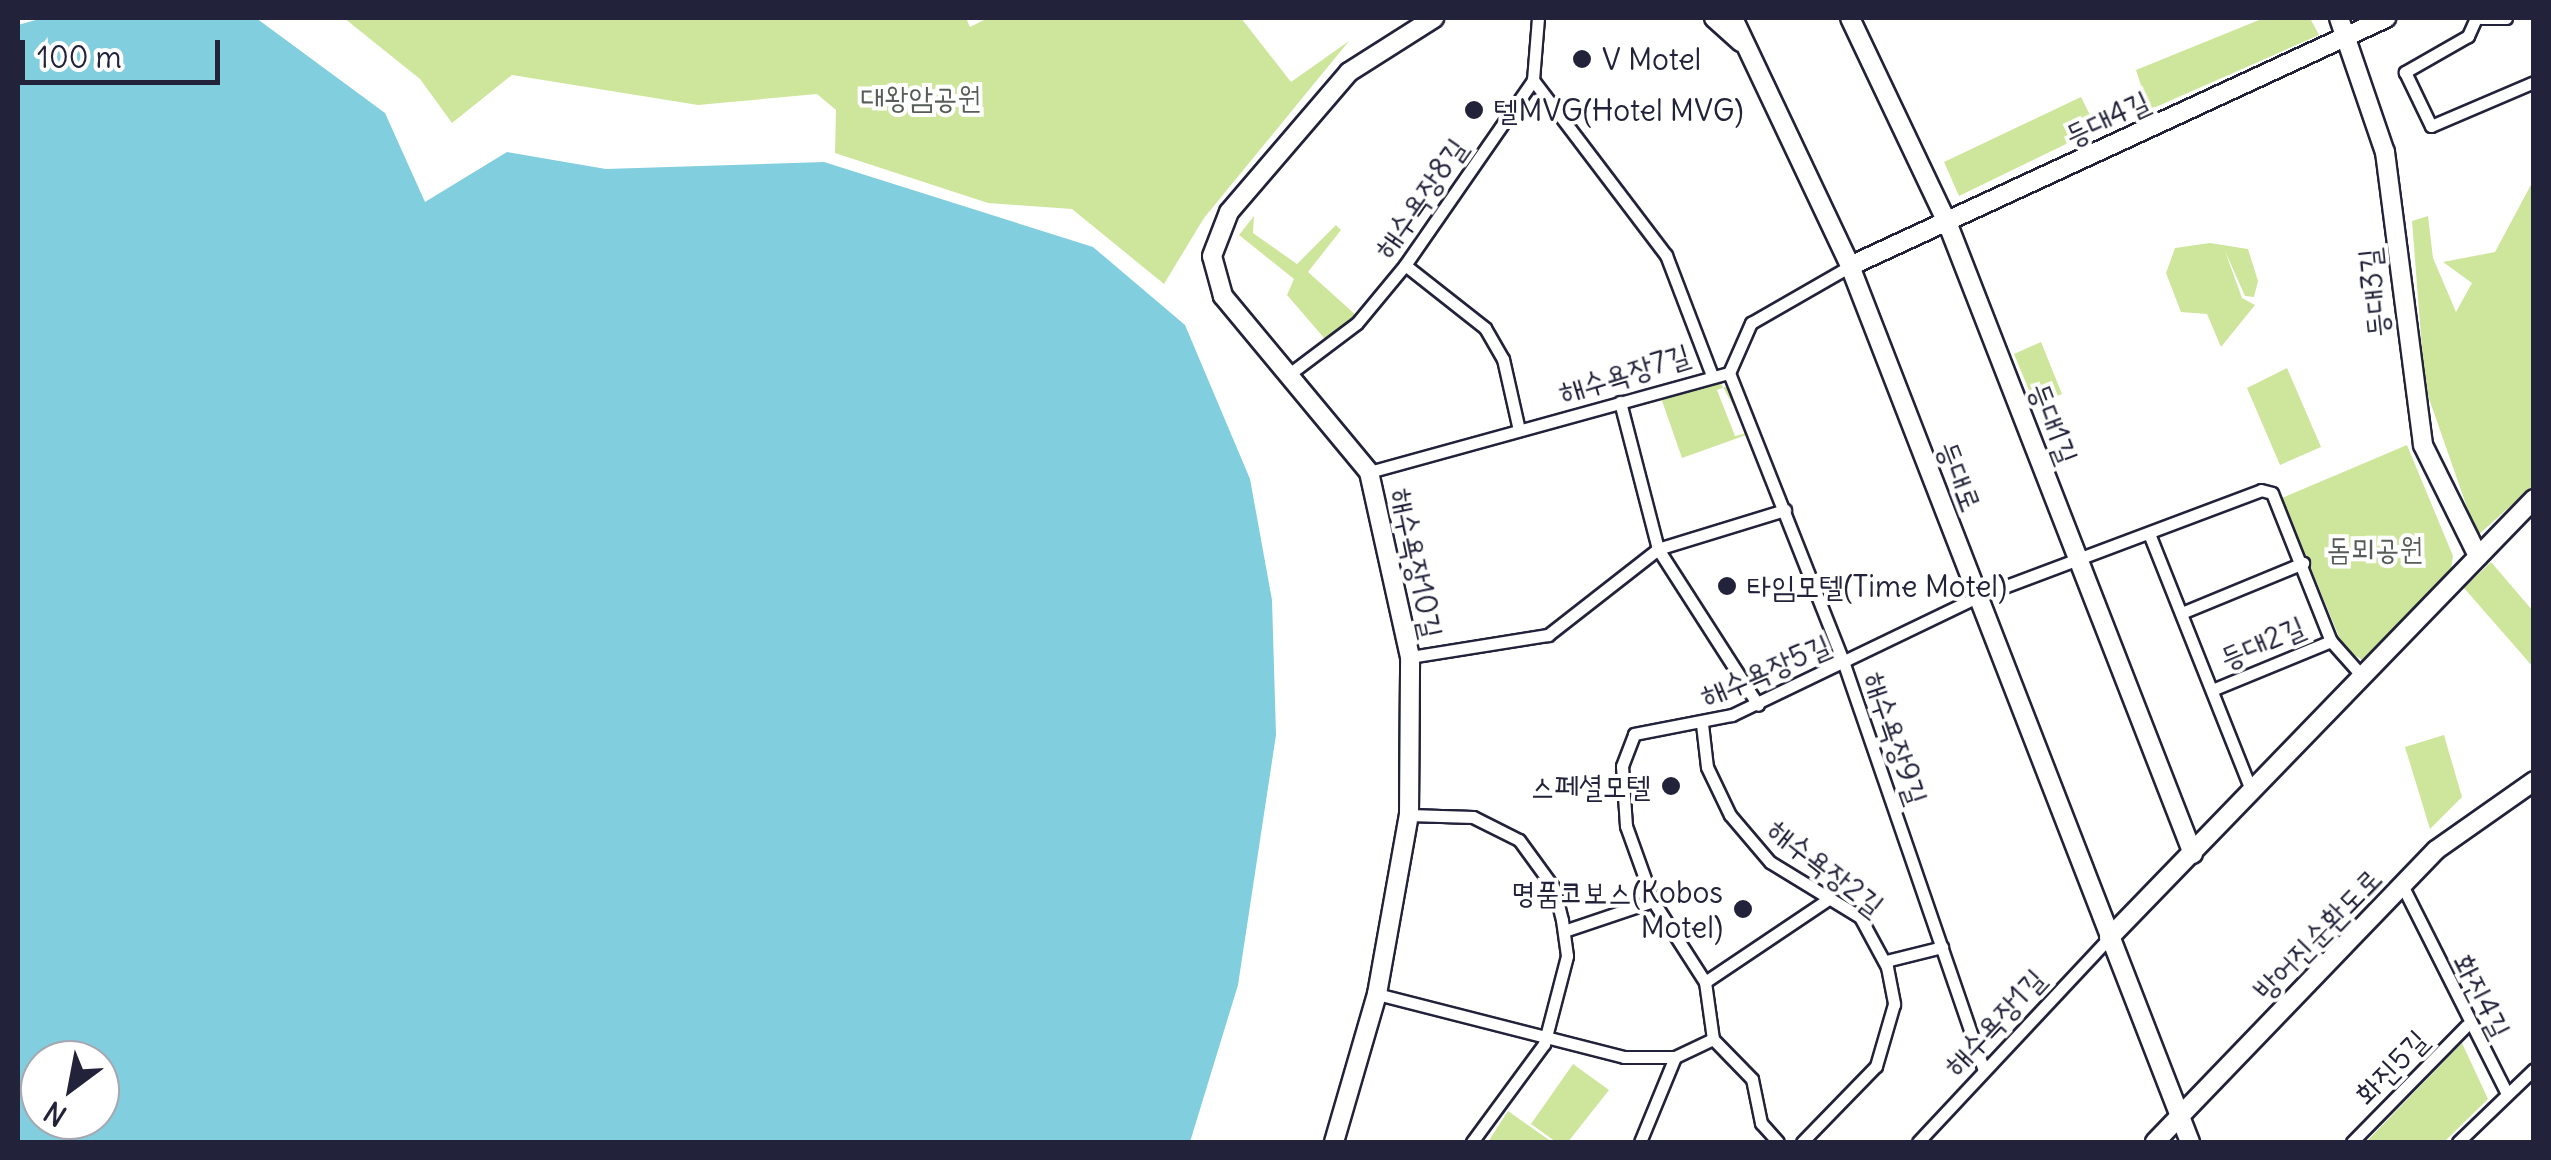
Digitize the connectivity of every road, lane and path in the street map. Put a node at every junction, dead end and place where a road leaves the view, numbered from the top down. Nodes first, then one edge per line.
1 (1434, 18) edge
2 (1538, 18) edge
3 (1714, 18) edge
4 (1733, 18) edge
5 (1850, 18) edge
6 (2338, 18) edge
7 (2386, 18) edge
8 (2479, 18) edge
9 (2506, 18) edge
10 (2348, 36) junction
11 (1741, 43) junction
12 (1533, 80) junction
13 (2534, 82) edge
14 (1947, 222) junction
15 (1405, 265) junction
16 (1850, 266) junction
17 (1729, 373) junction
18 (1712, 374) junction
19 (1288, 375) junction
20 (1620, 402) junction
21 (1519, 430) junction
22 (1368, 472) junction
23 (2534, 499) edge
24 (1785, 510) junction
25 (2150, 536) junction
26 (1658, 549) junction
27 (2478, 556) junction
28 (2078, 560) junction
29 (2303, 564) junction
30 (1977, 597) junction
31 (2184, 612) junction
32 (2331, 641) junction
33 (1410, 657) junction
34 (1844, 664) junction
35 (2363, 676) junction
36 (2212, 690) junction
37 (1758, 704) junction
38 (1702, 724) junction
39 (2534, 780) edge
40 (2252, 792) junction
41 (1409, 815) junction
42 (2194, 854) junction
43 (2402, 885) junction
44 (1827, 900) junction
45 (1654, 901) junction
46 (1564, 931) junction
47 (2109, 938) junction
48 (1942, 947) junction
49 (1886, 960) junction
50 (1705, 982) junction
51 (1377, 994) junction
52 (2466, 1026) junction
53 (1713, 1039) junction
54 (1544, 1044) junction
55 (1675, 1057) junction
56 (1983, 1068) junction
57 (2534, 1069) edge
58 (2507, 1094) junction
59 (2180, 1117) junction
60 (1334, 1142) edge
61 (1477, 1142) edge
62 (1640, 1142) edge
63 (1778, 1142) edge
64 (1802, 1142) edge
65 (1918, 1142) edge
66 (2155, 1142) edge
67 (2190, 1142) edge
68 (2352, 1142) edge
69 (2458, 1142) edge

1 - 19 street, 해수욕장10길
2 - 12 street
3 - 11 street
4 - 11 street
5 - 14 street, 등대1길
6 - 10 street, 등대3길
7 - 10 street, 등대4길
8 - 9 street
8 - 13 street
10 - 14 street, 등대4길
10 - 27 street, 등대3길
11 - 16 street, 등대로
12 - 15 street, 해수욕장8길
12 - 18 street
14 - 16 street, 등대4길
14 - 28 street, 등대1길
15 - 19 street, 해수욕장8길
15 - 21 street
16 - 17 street, 해수욕장7길
16 - 30 street, 등대로
17 - 18 street, 해수욕장7길
17 - 24 street, 해수욕장9길
18 - 20 street, 해수욕장7길
19 - 22 street, 해수욕장10길
20 - 21 street, 해수욕장7길
20 - 26 street
21 - 22 street, 해수욕장7길
22 - 33 street, 해수욕장10길
23 - 27 street
24 - 26 street
24 - 34 street, 해수욕장9길
25 - 28 street, 등대2길
25 - 29 street, 등대2길
25 - 31 street, 등대2길
26 - 33 street
26 - 37 street
27 - 35 street
28 - 30 street, 해수욕장5길
28 - 42 street, 등대1길
29 - 31 street, 등대2길
29 - 32 street, 등대2길
30 - 34 street, 해수욕장5길
30 - 47 street, 등대로
31 - 36 street, 등대2길
32 - 35 street, 등대2길
32 - 36 street, 등대2길
33 - 41 street, 해수욕장10길
34 - 37 street, 해수욕장5길
34 - 48 street, 해수욕장9길
35 - 40 street
36 - 40 street, 등대2길
37 - 38 street, 해수욕장5길
38 - 44 street, 해수욕장2길
38 - 45 street, 해수욕장5길
39 - 43 street, 방어진순환도로
40 - 42 street
41 - 46 street
41 - 51 street, 해수욕장10길
42 - 47 street
43 - 52 street, 화진4길
43 - 59 street, 방어진순환도로
44 - 49 street, 해수욕장2길
44 - 50 street
45 - 46 street
45 - 50 street, 해수욕장5길
46 - 54 street
47 - 56 street, 해수욕장1길
47 - 59 street, 등대로
48 - 49 street
48 - 56 street, 해수욕장9길
49 - 64 street, 해수욕장2길
50 - 53 street, 해수욕장5길
51 - 54 street
51 - 60 street, 해수욕장10길
52 - 58 street, 화진4길
52 - 68 street, 화진5길
53 - 55 street
53 - 63 street
54 - 55 street
54 - 61 street
55 - 62 street
56 - 65 street, 해수욕장1길
57 - 58 street, 화진4길
58 - 69 street
59 - 66 street, 방어진순환도로
59 - 67 street, 등대로

